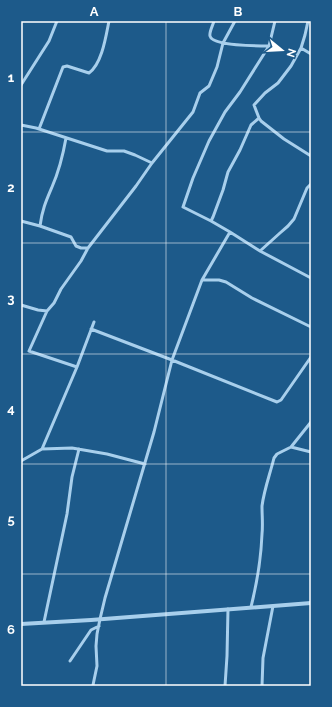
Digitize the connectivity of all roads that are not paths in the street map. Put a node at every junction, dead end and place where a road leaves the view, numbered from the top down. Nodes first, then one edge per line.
1 (58, 21) edge
2 (109, 21) edge
3 (214, 21) edge
4 (235, 21) edge
5 (275, 21) edge
6 (308, 21) edge
7 (224, 43) junction
8 (269, 46) junction
9 (301, 48) junction
10 (311, 54) edge
11 (21, 85) edge
12 (259, 118) junction
13 (21, 125) edge
14 (39, 129) junction
15 (66, 138) junction
16 (311, 156) edge
17 (152, 163) junction
18 (311, 184) edge
19 (21, 221) edge
20 (211, 221) junction
21 (40, 226) junction
22 (230, 232) junction
23 (88, 248) junction
24 (260, 251) junction
25 (311, 278) edge
26 (202, 280) junction
27 (21, 305) edge
28 (47, 311) junction
29 (94, 322) dead end
30 (311, 327) edge
31 (91, 329) junction
32 (311, 356) edge
33 (172, 360) junction
34 (77, 367) junction
35 (311, 422) edge
36 (291, 446) junction
37 (42, 449) junction
38 (79, 449) junction
39 (311, 452) edge
40 (21, 461) edge
41 (145, 464) junction
42 (311, 603) edge
43 (273, 606) junction
44 (251, 607) junction
45 (228, 609) junction
46 (100, 619) junction
47 (44, 622) junction
48 (21, 624) edge
49 (99, 626) junction
50 (70, 661) dead end
51 (93, 685) dead end
52 (225, 686) edge
53 (262, 686) edge

1 - 11 street
2 - 14 street
3 - 7 street
4 - 7 street
5 - 8 street
6 - 9 street
7 - 8 street
7 - 17 street
8 - 20 street
9 - 10 street
9 - 12 street
12 - 16 street
12 - 20 street
13 - 14 street
14 - 15 street
15 - 17 street
15 - 21 street
17 - 23 street
18 - 24 street
19 - 21 street
20 - 22 street
21 - 23 street
22 - 24 street
22 - 26 street
23 - 28 street
24 - 25 street
26 - 30 street
26 - 33 street
27 - 28 street
28 - 34 street
29 - 31 street
31 - 33 street
31 - 34 street
32 - 33 street
33 - 41 street
34 - 37 street
35 - 36 street
36 - 39 street
36 - 44 street
37 - 38 street
37 - 40 street
38 - 41 street
38 - 47 street
41 - 46 street
42 - 43 street
43 - 44 street
43 - 53 street
44 - 45 street
45 - 46 street
45 - 52 street
46 - 47 street
46 - 49 street
47 - 48 street
49 - 50 street
49 - 51 street

